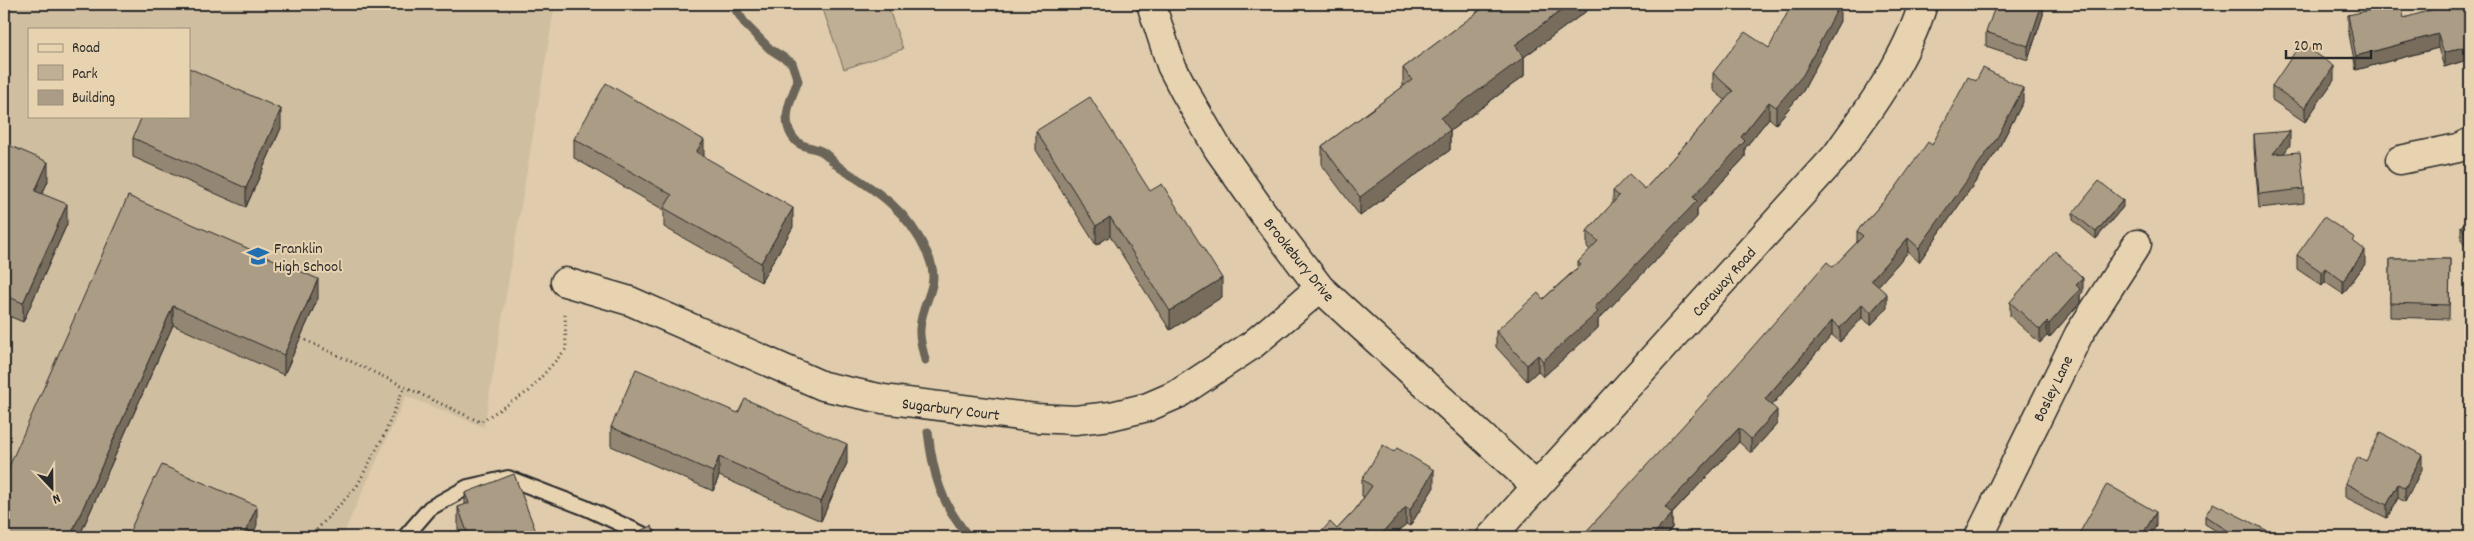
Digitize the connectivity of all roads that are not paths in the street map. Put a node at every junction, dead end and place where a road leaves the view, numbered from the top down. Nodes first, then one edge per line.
1 (1151, 4) edge
2 (1923, 4) edge
3 (2470, 142) edge
4 (2400, 160) dead end
5 (2136, 244) dead end
6 (565, 282) road end
7 (1320, 288) junction
8 (1536, 486) junction
9 (406, 537) edge
10 (650, 537) edge
11 (1491, 537) edge
12 (1979, 537) edge

1 - 7 street, Brookebury Drive
2 - 8 street, Caraway Road
3 - 4 street
5 - 12 street, Bosley Lane
6 - 7 street, Sugarbury Court
7 - 8 street, Brookebury Drive
8 - 11 street, Caraway Road
9 - 10 lane

